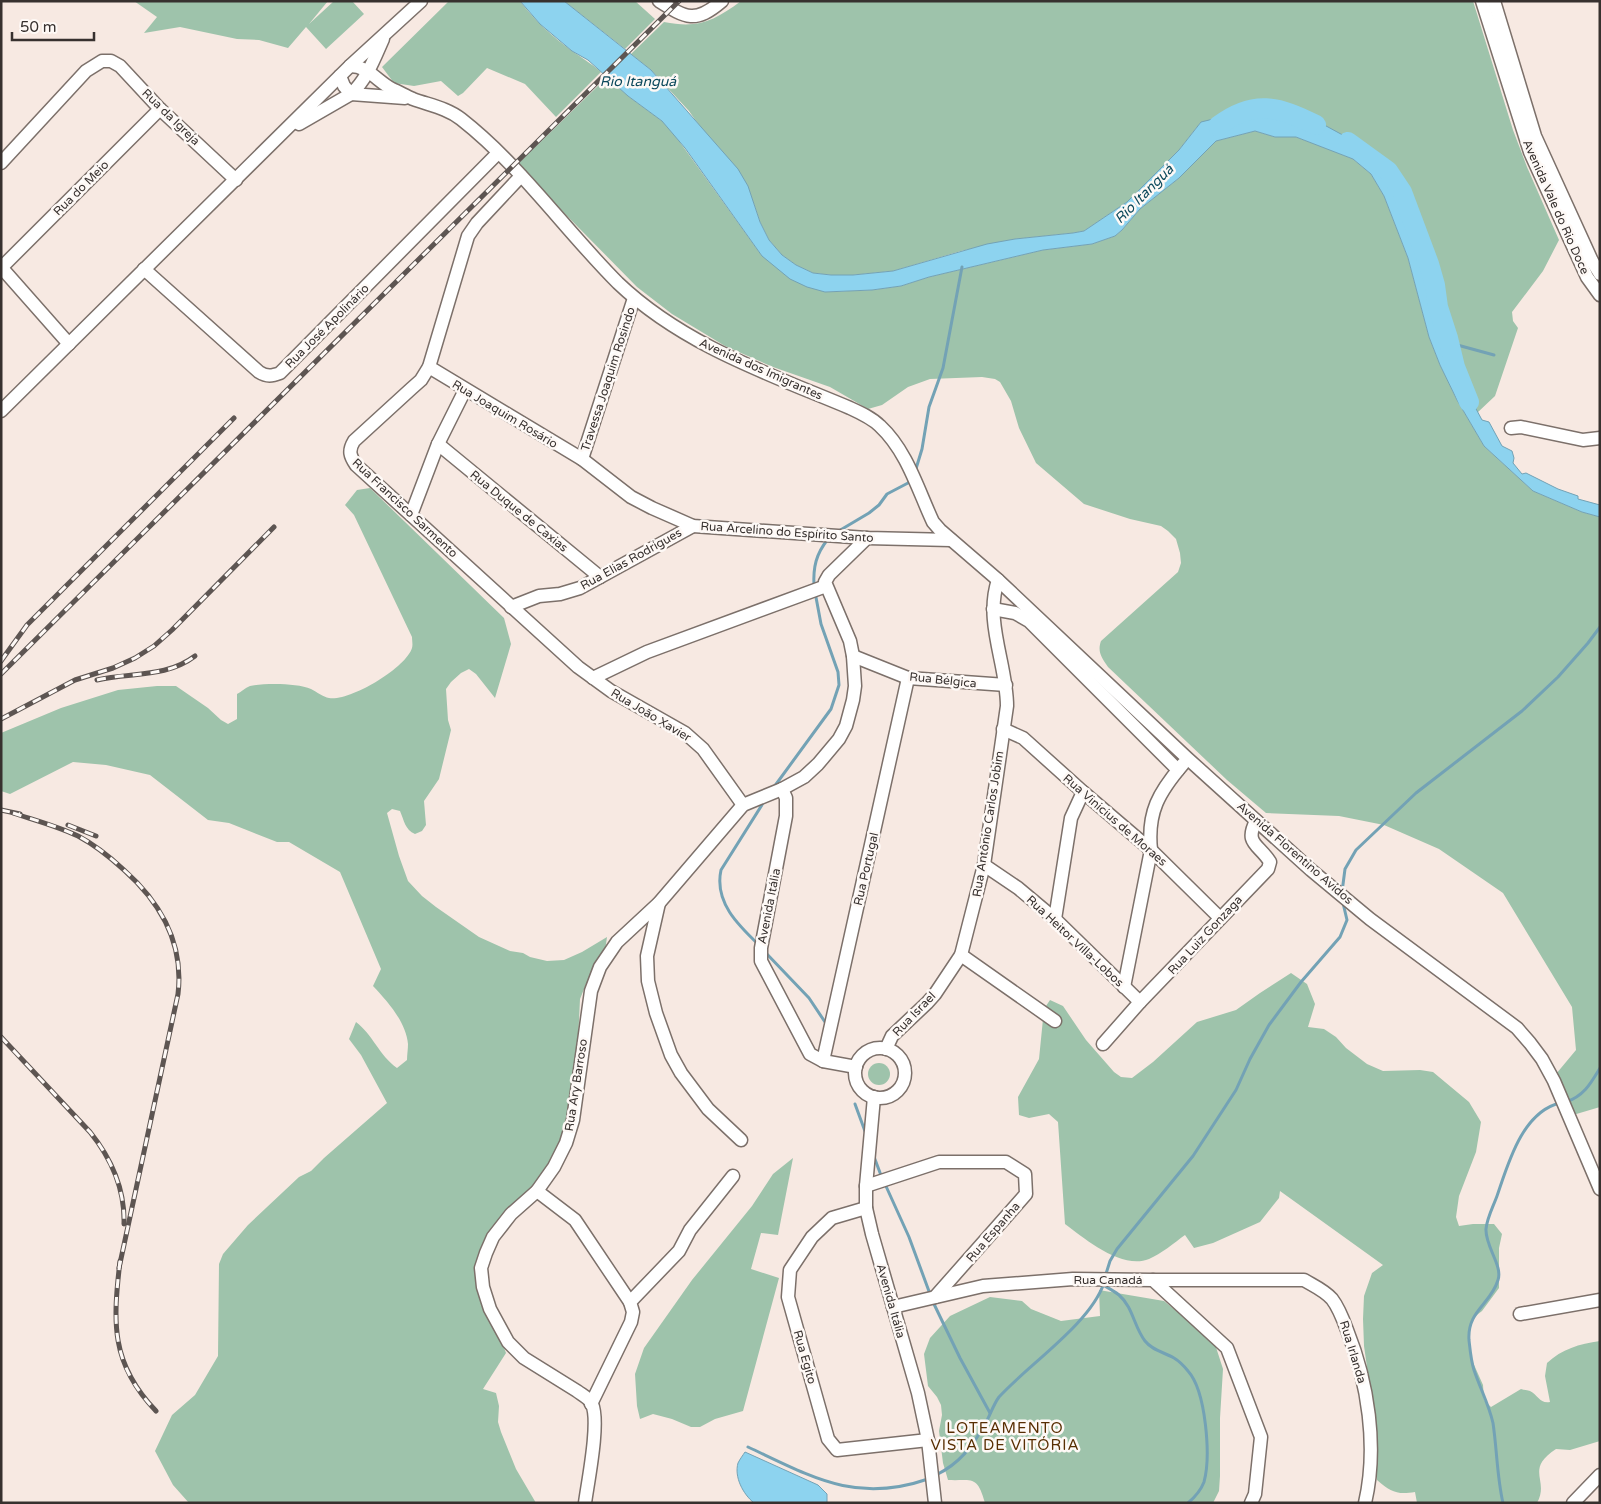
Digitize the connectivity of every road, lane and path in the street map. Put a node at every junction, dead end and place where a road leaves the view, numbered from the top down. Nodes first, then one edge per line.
1 (421, 1) edge
2 (658, 1) edge
3 (722, 1) edge
4 (1482, 1) edge
5 (1494, 1) edge
6 (387, 32) junction
7 (350, 66) junction
8 (369, 71) junction
9 (340, 76) junction
10 (351, 94) junction
11 (412, 99) junction
12 (160, 109) junction
13 (285, 132) junction
14 (498, 153) junction
15 (1, 163) edge
16 (521, 176) junction
17 (236, 180) junction
18 (1, 268) edge
19 (144, 269) junction
20 (1600, 274) edge
21 (1600, 295) edge
22 (634, 298) junction
23 (69, 344) junction
24 (429, 368) junction
25 (465, 390) junction
26 (1, 411) edge
27 (1511, 428) dead end
28 (1600, 438) edge
29 (438, 444) junction
30 (582, 459) junction
31 (411, 515) junction
32 (692, 526) junction
33 (867, 538) junction
34 (951, 540) junction
35 (600, 577) junction
36 (998, 580) junction
37 (826, 586) junction
38 (511, 607) junction
39 (993, 609) junction
40 (853, 656) junction
41 (593, 678) junction
42 (908, 678) junction
43 (1006, 685) junction
44 (1003, 729) junction
45 (1187, 758) junction
46 (1178, 770) junction
47 (782, 789) junction
48 (1083, 792) junction
49 (743, 805) junction
50 (1256, 820) junction
51 (1151, 850) junction
52 (984, 865) junction
53 (659, 903) junction
54 (1220, 918) junction
55 (1055, 919) junction
56 (961, 955) junction
57 (1124, 987) junction
58 (1140, 1002) junction
59 (1055, 1021) dead end
60 (1103, 1044) dead end
61 (886, 1049) junction
62 (823, 1061) junction
63 (856, 1067) junction
64 (874, 1097) junction
65 (741, 1140) dead end
66 (733, 1176) dead end
67 (866, 1186) junction
68 (1600, 1188) edge
69 (537, 1191) junction
70 (866, 1208) junction
71 (1153, 1280) junction
72 (935, 1298) junction
73 (1600, 1300) edge
74 (630, 1302) junction
75 (893, 1307) junction
76 (1520, 1314) dead end
77 (592, 1404) junction
78 (928, 1440) junction
79 (1600, 1475) edge
80 (585, 1503) edge
81 (936, 1503) edge
82 (1251, 1503) edge
83 (1365, 1503) edge
84 (1574, 1503) edge

1 - 6 street
2 - 3 street
4 - 21 street, Avenida Vale do Rio Doce
5 - 20 street, Avenida Vale do Rio Doce
6 - 7 street
6 - 8 street
7 - 8 street, Avenida dos Imigrantes
7 - 9 street
8 - 10 street
8 - 11 street, Avenida dos Imigrantes
9 - 10 street
9 - 13 street
10 - 11 street, Avenida dos Imigrantes
10 - 13 street
11 - 14 street, Avenida dos Imigrantes
12 - 15 street, Rua da Igreja
12 - 17 street, Rua da Igreja
12 - 18 street, Rua do Meio
13 - 17 street
14 - 16 street, Avenida dos Imigrantes
14 - 19 street, Rua José Apolinário
16 - 22 street, Avenida dos Imigrantes
16 - 24 street, Rua Francisco Sarmento
17 - 19 street
18 - 23 street
19 - 23 street
22 - 30 street, Travessa Joaquim Rosindo
22 - 34 street, Avenida dos Imigrantes
23 - 26 street
24 - 25 street, Rua Joaquim Rosário
24 - 31 street, Rua Francisco Sarmento
25 - 29 street
25 - 30 street, Rua Joaquim Rosário
27 - 28 street
29 - 31 street
29 - 35 street, Rua Duque de Caxias
30 - 32 street, Rua Arcelino do Espírito Santo
31 - 38 street, Rua Francisco Sarmento
32 - 33 street, Rua Arcelino do Espírito Santo
32 - 35 street, Rua Elias Rodrigues
33 - 34 street, Rua Arcelino do Espírito Santo
33 - 37 street
34 - 36 street, Avenida Florentino Avidos
35 - 38 street, Rua Elias Rodrigues
36 - 39 street, Rua Antônio Carlos Jobim
36 - 45 street, Avenida Florentino Avidos
37 - 40 street
37 - 41 street
38 - 41 street, Rua João Xavier
39 - 43 street, Rua Antônio Carlos Jobim
39 - 46 street
40 - 42 street, Rua Bélgica
40 - 47 street
41 - 49 street, Rua João Xavier
42 - 43 street, Rua Bélgica
42 - 62 street, Rua Portugal
43 - 44 street, Rua Antônio Carlos Jobim
44 - 48 street, Rua Vinicius de Moraes
44 - 52 street, Rua Antônio Carlos Jobim
45 - 46 street
45 - 50 street, Avenida Florentino Avidos
46 - 51 street
47 - 49 street
47 - 62 street, Avenida Itália
48 - 51 street, Rua Vinicius de Moraes
48 - 55 street
49 - 53 street, Rua Ary Barroso
50 - 54 street, Rua Luiz Gonzaga
50 - 68 street, Avenida Florentino Avidos
51 - 54 street, Rua Vinicius de Moraes
51 - 57 street
52 - 55 street, Rua Heitor Villa-Lobos
52 - 56 street, Rua Antônio Carlos Jobim
53 - 65 street
53 - 69 street, Rua Ary Barroso
54 - 58 street, Rua Luiz Gonzaga
55 - 57 street, Rua Heitor Villa-Lobos
56 - 59 street
56 - 61 street, Rua Israel
57 - 58 street, Rua Heitor Villa-Lobos
58 - 60 street, Rua Luiz Gonzaga
61 - 63 street
61 - 64 street
62 - 63 street
63 - 64 street
64 - 67 street, Avenida Itália
66 - 74 street
67 - 70 street, Avenida Itália
67 - 72 street, Rua Espanha
69 - 74 street
69 - 77 street, Rua Ary Barroso
70 - 75 street, Avenida Itália
70 - 78 street, Rua Egito
71 - 72 street, Rua Canadá
71 - 82 street, Rua Canadá
71 - 83 street, Rua Irlanda
72 - 75 street, Rua Canadá
73 - 76 street
74 - 77 street
75 - 78 street, Avenida Itália
77 - 80 street
78 - 81 street, Avenida Itália
79 - 84 street

